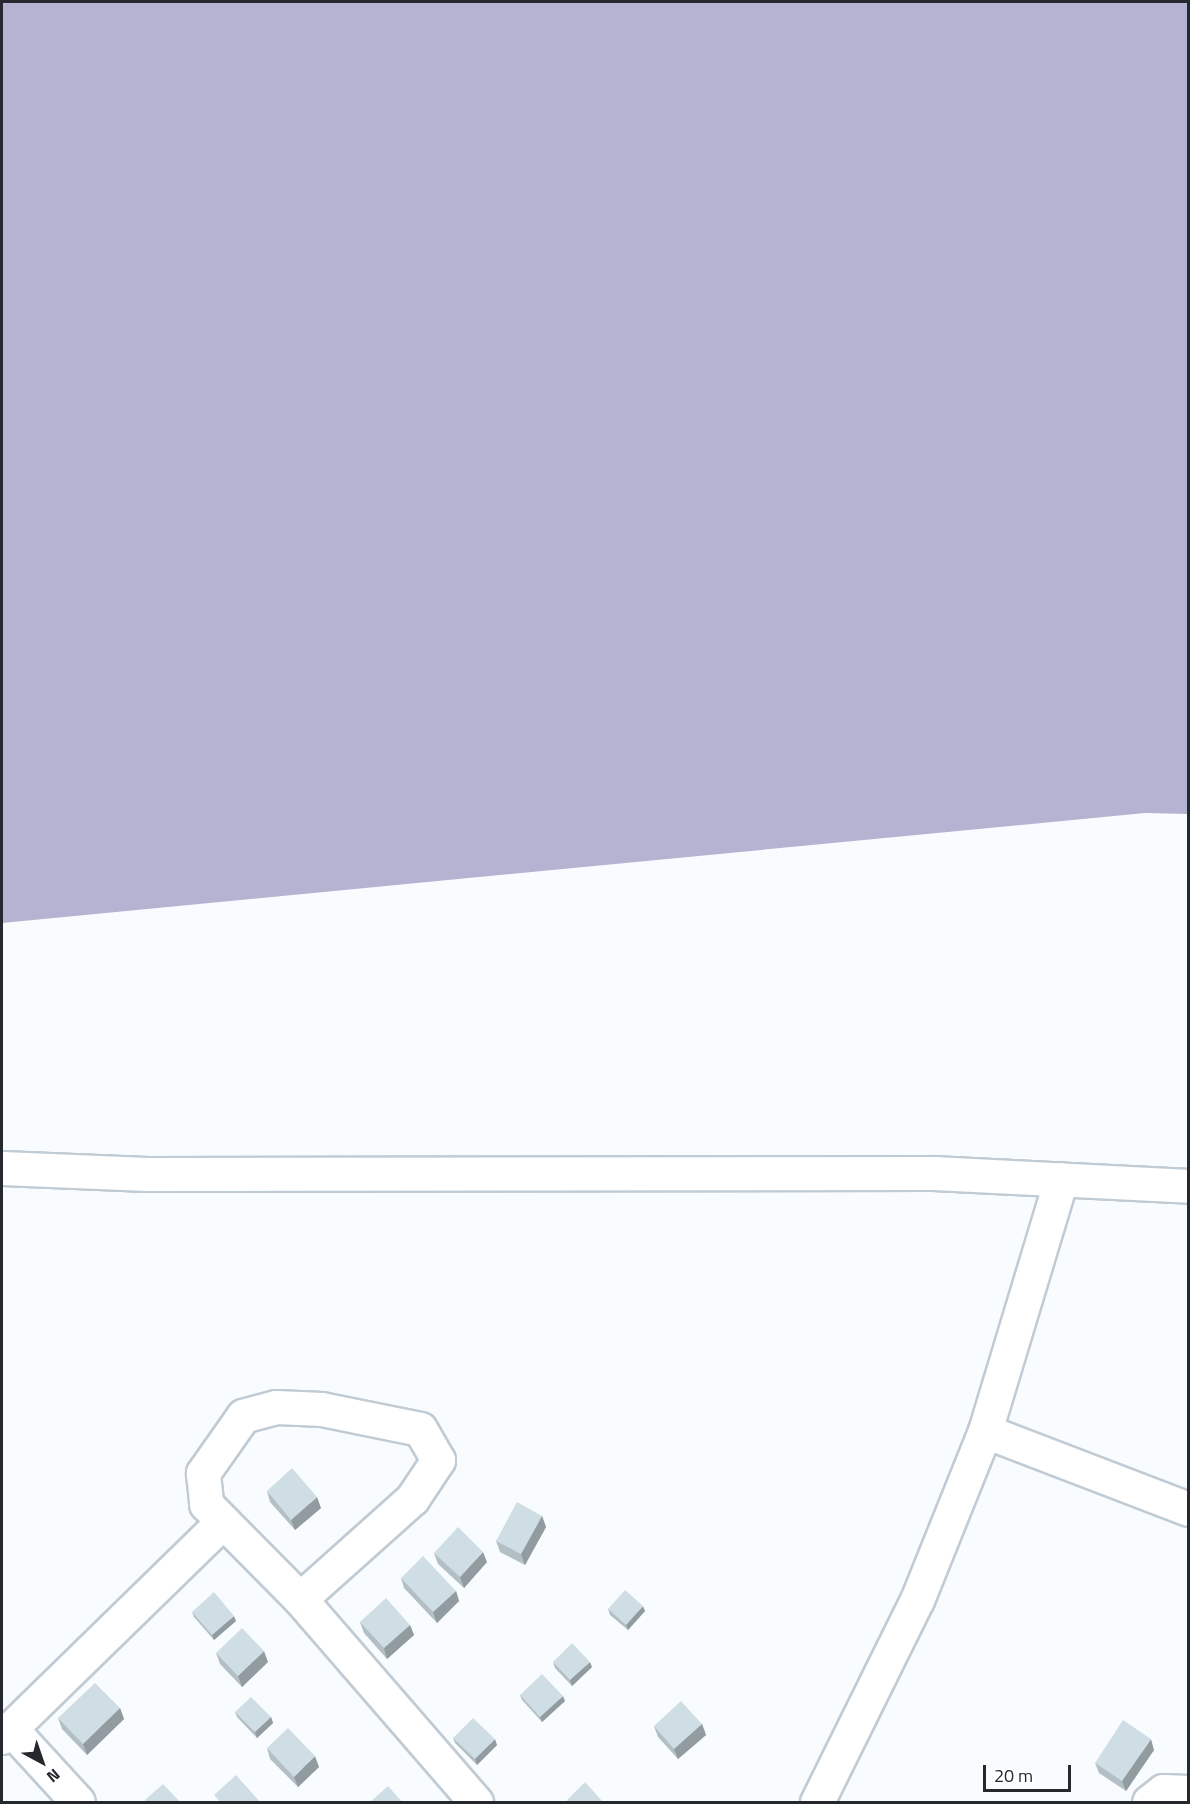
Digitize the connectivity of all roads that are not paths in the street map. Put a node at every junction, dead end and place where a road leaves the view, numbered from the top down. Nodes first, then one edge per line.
1 (2, 1168) edge
2 (1061, 1179) junction
3 (1188, 1185) edge
4 (985, 1431) junction
5 (1188, 1509) edge
6 (222, 1522) junction
7 (300, 1599) junction
8 (6, 1733) edge
9 (1188, 1792) edge
10 (78, 1803) edge
11 (476, 1803) edge
12 (817, 1803) edge
13 (1149, 1803) edge

1 - 2 street
2 - 3 street
2 - 4 street
4 - 5 street
4 - 12 street
6 - 7 street
6 - 7 street
6 - 8 street
7 - 11 street
8 - 10 street
9 - 13 street

